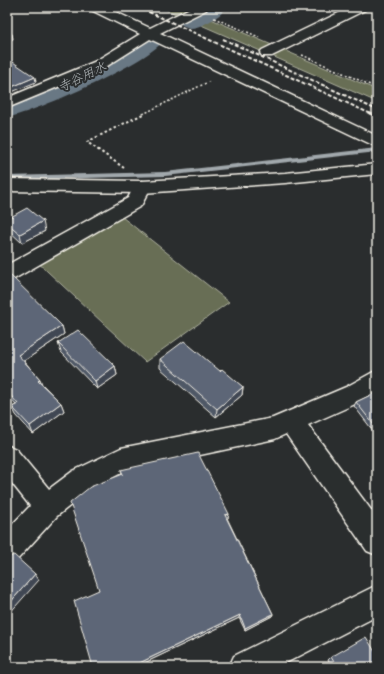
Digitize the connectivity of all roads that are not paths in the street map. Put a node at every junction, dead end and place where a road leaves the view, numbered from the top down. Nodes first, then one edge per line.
1 (95, 7) edge
2 (202, 7) edge
3 (361, 7) edge
4 (150, 32) junction
5 (267, 53) dead end
6 (7, 103) edge
7 (377, 142) edge
8 (377, 169) edge
9 (7, 185) edge
10 (136, 187) junction
11 (7, 274) edge
12 (377, 380) edge
13 (291, 421) junction
14 (7, 457) edge
15 (47, 507) junction
16 (377, 541) edge
17 (7, 550) edge
18 (377, 600) edge
19 (245, 667) edge

1 - 4 street
2 - 4 street
3 - 5 street
4 - 6 street
4 - 7 street
8 - 10 street
9 - 10 street
10 - 11 street
12 - 13 street
13 - 15 street
13 - 16 street
14 - 15 street
15 - 17 street
18 - 19 street

